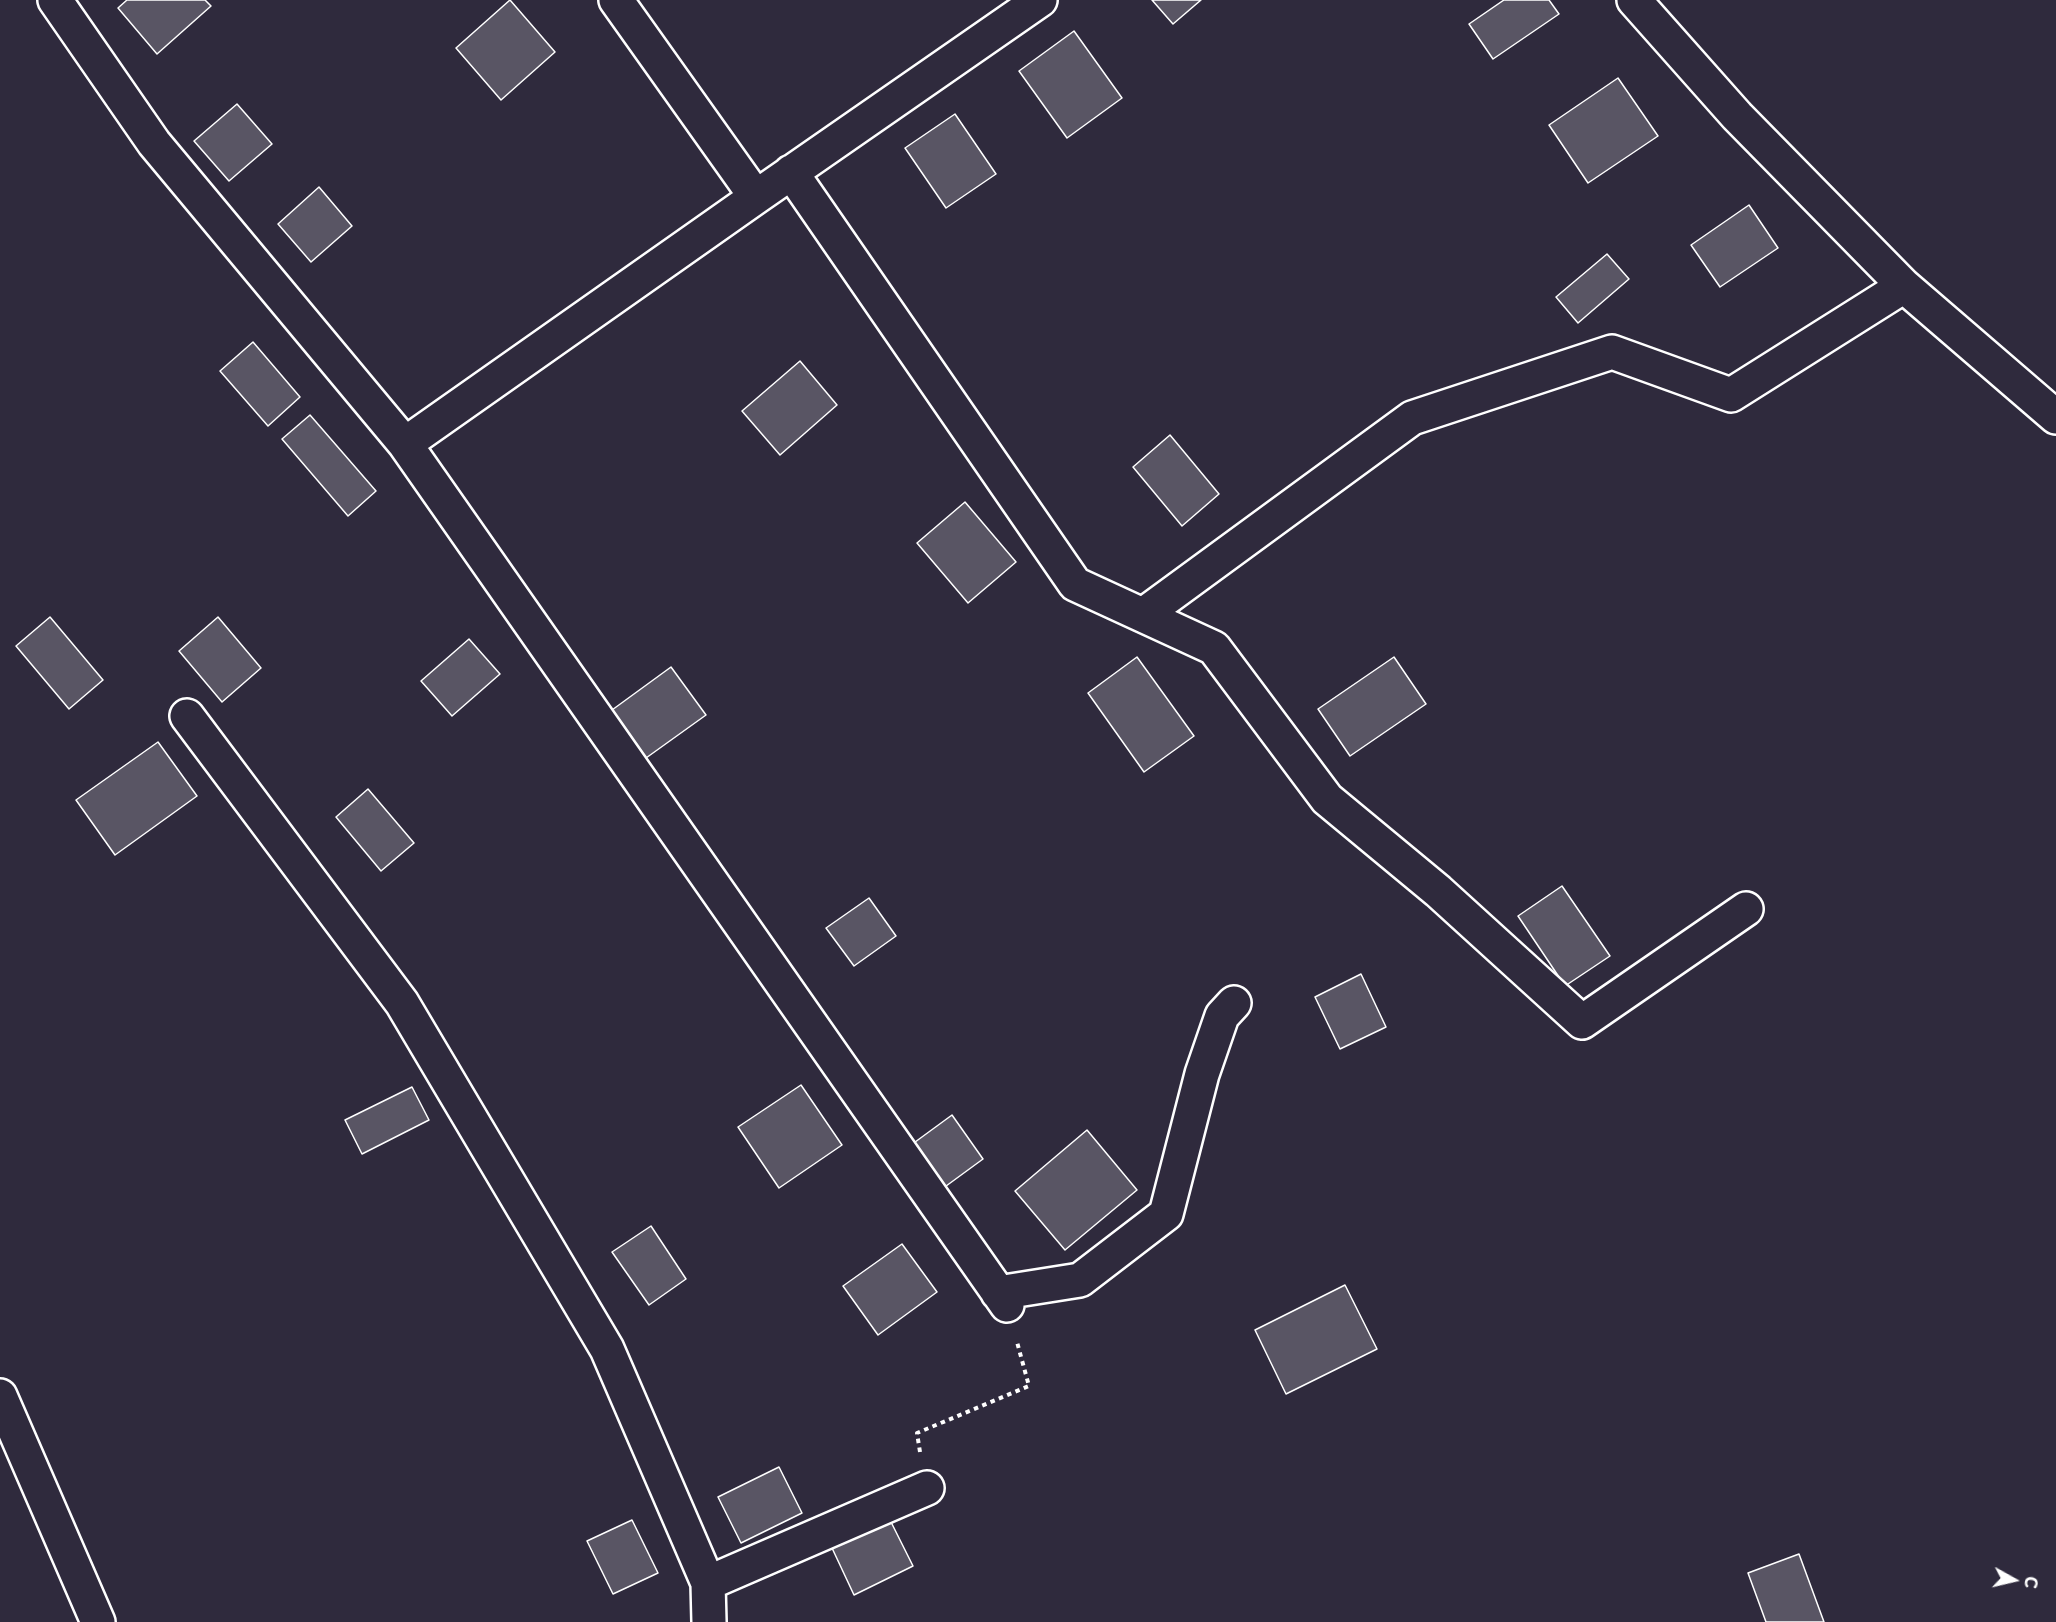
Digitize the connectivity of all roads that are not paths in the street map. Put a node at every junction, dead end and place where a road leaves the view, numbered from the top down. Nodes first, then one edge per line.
1 (55, 0) edge
2 (616, 0) edge
3 (1040, 0) edge
4 (1634, 0) edge
5 (791, 172) junction
6 (756, 196) junction
7 (1904, 286) junction
8 (2056, 417) edge
9 (405, 444) junction
10 (1143, 615) junction
11 (187, 716) dead end
12 (1746, 909) dead end
13 (1234, 1003) dead end
14 (0, 1396) edge
15 (927, 1488) road end
16 (708, 1583) junction
17 (98, 1622) edge
18 (709, 1622) edge

1 - 9 street
2 - 6 street
3 - 5 street
4 - 7 street
5 - 6 street
5 - 10 street
6 - 9 street
7 - 8 street
7 - 10 street
9 - 13 street
10 - 12 street
11 - 16 street
14 - 17 street
15 - 16 street
16 - 18 street

